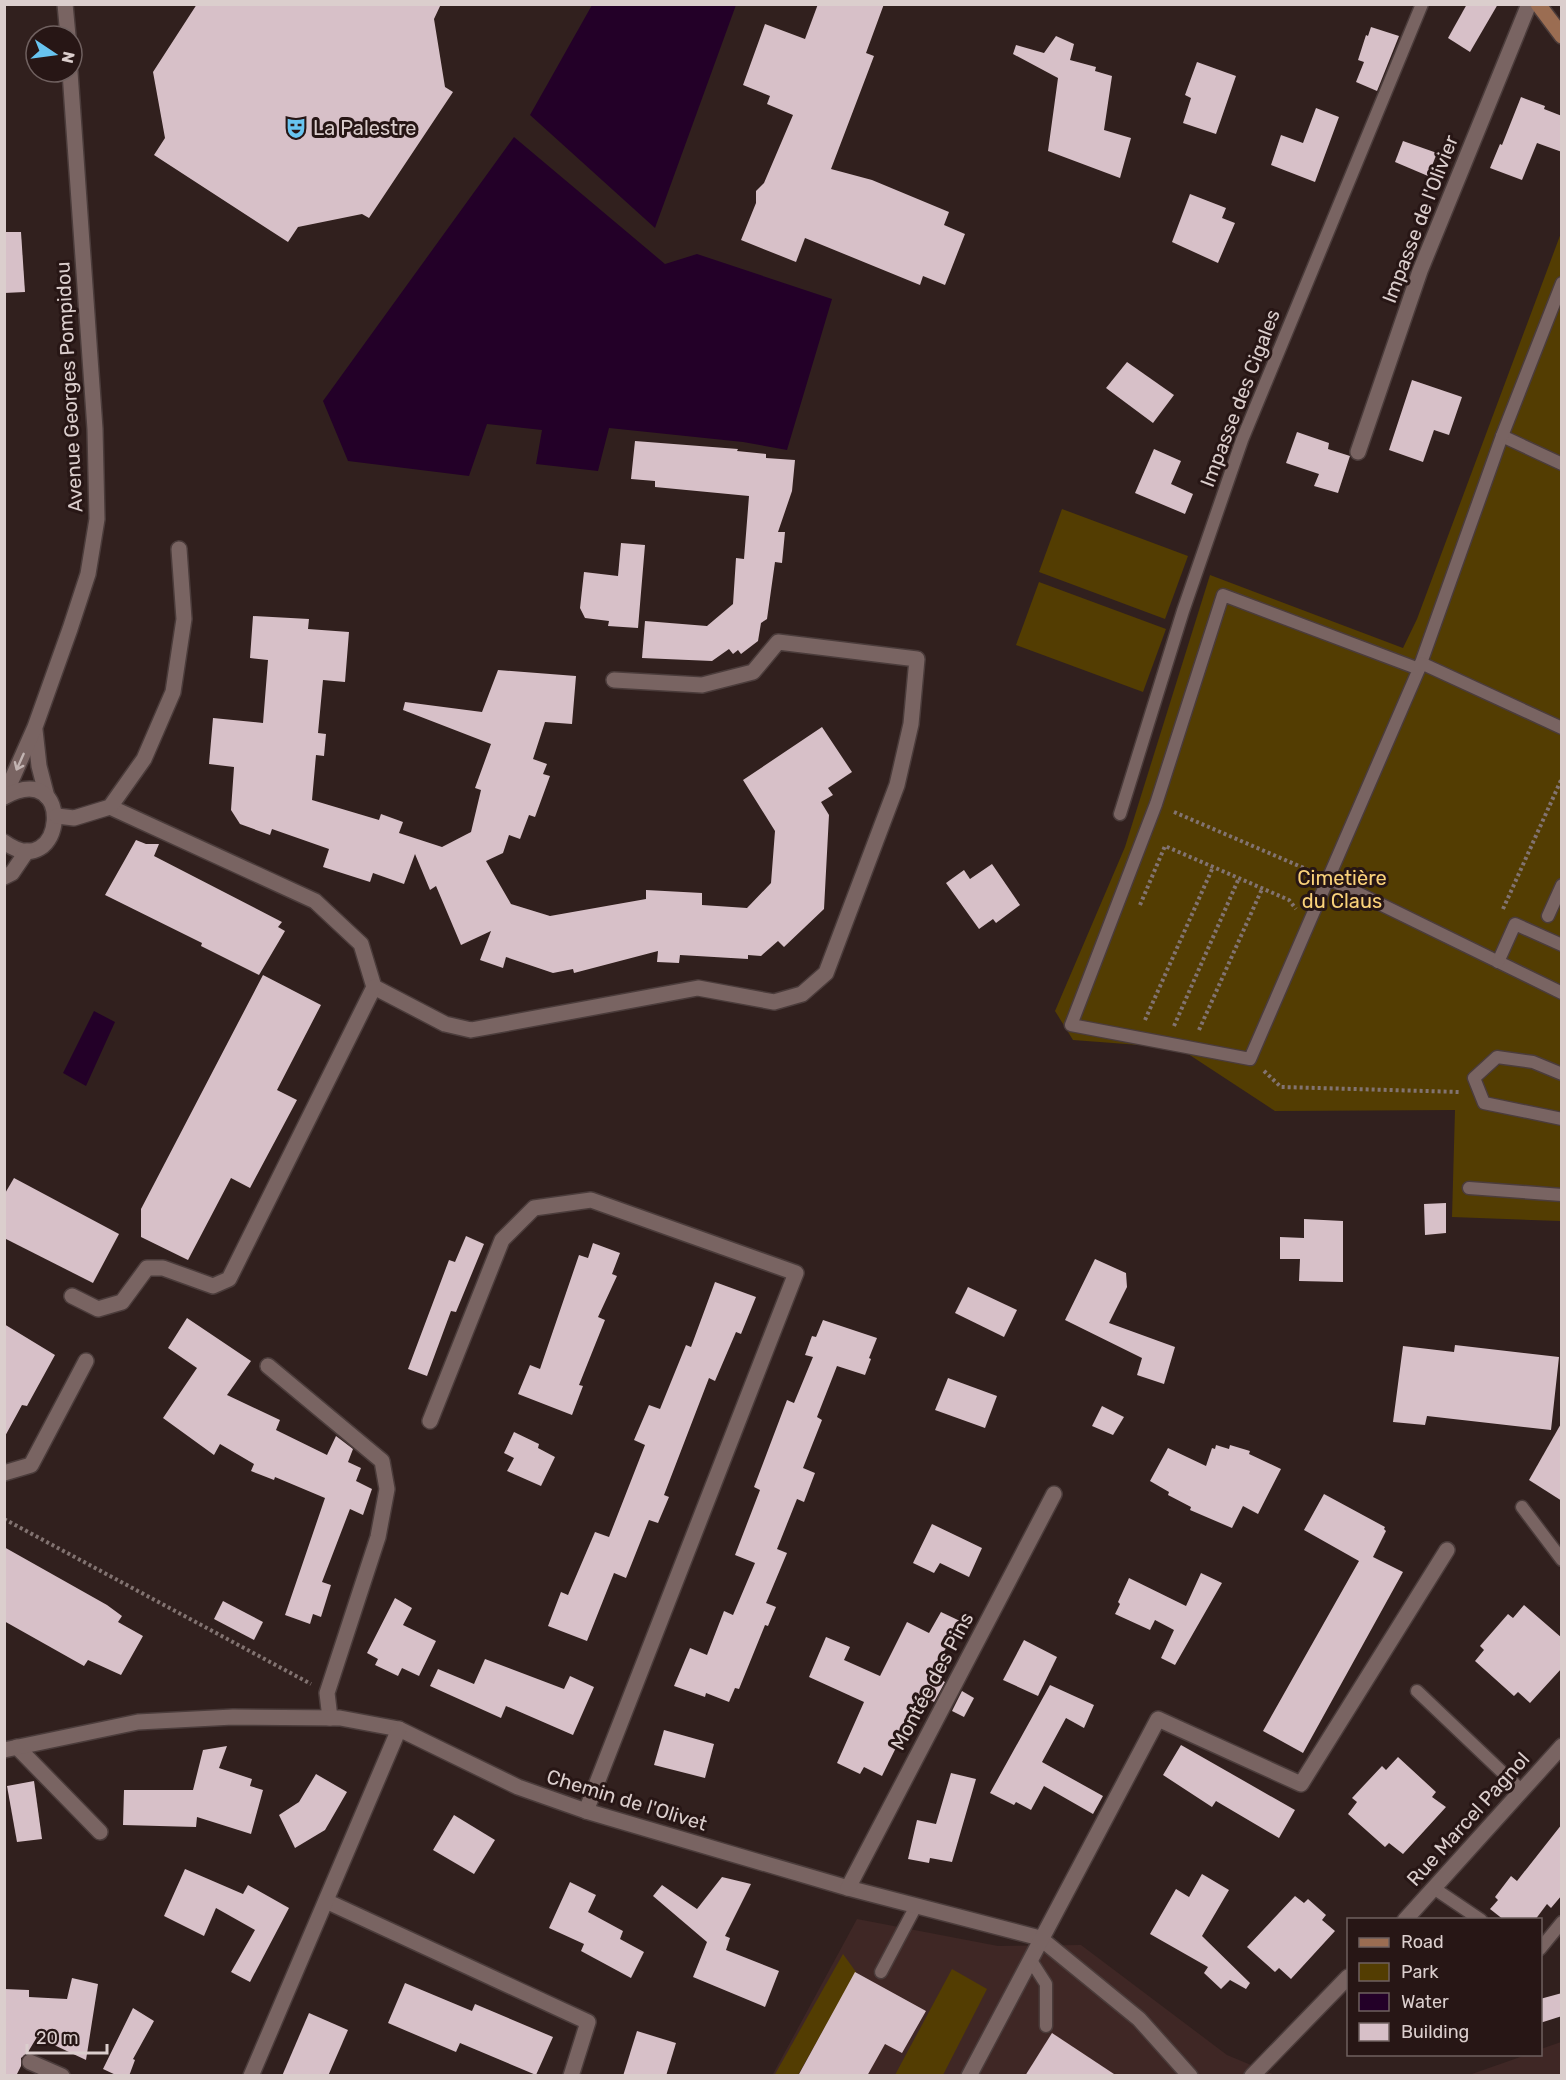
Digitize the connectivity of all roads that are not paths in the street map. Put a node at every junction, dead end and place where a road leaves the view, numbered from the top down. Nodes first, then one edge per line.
1 (65, 4) edge
2 (1422, 4) edge
3 (1529, 4) edge
4 (1538, 4) edge
5 (67, 24) edge
6 (1562, 36) edge
7 (71, 84) edge
8 (1562, 283) edge
9 (1502, 436) junction
10 (1358, 452) dead end
11 (1562, 464) edge
12 (179, 549) dead end
13 (1420, 666) junction
14 (614, 680) dead end
15 (35, 727) junction
16 (1562, 728) edge
17 (4, 797) edge
18 (46, 797) junction
19 (110, 807) junction
20 (1120, 814) dead end
21 (57, 816) junction
22 (4, 842) edge
23 (27, 851) junction
24 (4, 877) edge
25 (1329, 879) junction
26 (1562, 885) edge
27 (1548, 916) dead end
28 (1562, 945) edge
29 (1497, 962) junction
30 (374, 987) junction
31 (1562, 993) edge
32 (1562, 1074) edge
33 (1562, 1119) edge
34 (1469, 1188) dead end
35 (1562, 1195) edge
36 (72, 1296) dead end
37 (86, 1361) dead end
38 (268, 1366) dead end
39 (430, 1421) dead end
40 (4, 1473) edge
41 (1054, 1494) dead end
42 (1522, 1507) dead end
43 (1447, 1550) dead end
44 (1562, 1560) edge
45 (1418, 1691) dead end
46 (330, 1718) junction
47 (399, 1729) junction
48 (1562, 1746) edge
49 (11, 1749) edge
50 (1521, 1791) junction
51 (586, 1811) junction
52 (100, 1832) dead end
53 (848, 1888) junction
54 (1435, 1889) junction
55 (326, 1901) junction
56 (916, 1906) junction
57 (1407, 1918) edge
58 (1478, 1918) edge
59 (1562, 1922) edge
60 (1040, 1938) junction
61 (1542, 1946) edge
62 (1030, 1959) junction
63 (881, 1972) dead end
64 (1347, 1978) edge
65 (1046, 2026) dead end
66 (30, 2062) dead end
67 (62, 2076) edge
68 (251, 2076) edge
69 (571, 2076) edge
70 (969, 2076) edge
71 (1190, 2076) edge
72 (1252, 2076) edge

1 - 5 street
2 - 20 lane, Impasse des Cigales
3 - 10 street, Impasse de l'Olivier
4 - 6 main road
7 - 15 street, Avenue Georges Pompidou
8 - 9 lane
9 - 11 lane
9 - 13 lane
12 - 19 street
13 - 16 lane
13 - 25 lane
13 - 25 lane
14 - 30 street
15 -> 17 street, Avenue Georges Pompidou
15 - 18 street, Avenue Georges Pompidou
17 - 18 street
18 - 21 street, Avenue Georges Pompidou
19 - 21 street
19 - 30 street
21 - 23 street
22 - 23 street
23 - 24 street
25 - 29 lane
26 - 27 lane
28 - 29 lane
29 - 31 lane
30 - 36 street
32 - 33 lane
34 - 35 lane
37 - 40 street
38 - 46 street
39 - 51 street
41 - 53 street, Montée des Pins
42 - 44 lane
43 - 60 street
45 - 50 lane
46 - 47 street, Chemin de l'Olivet
46 - 49 street, Chemin de l'Olivet
47 - 51 street, Chemin de l'Olivet
47 - 55 street
48 - 50 street, Rue Marcel Pagnol
49 - 52 street
50 - 54 street, Rue Marcel Pagnol
51 - 53 street, Chemin de l'Olivet
53 - 56 street, Chemin de l'Olivet
54 - 57 street, Rue Marcel Pagnol
54 - 58 lane
55 - 68 street
55 - 69 street
56 - 60 street, Chemin de l'Olivet
56 - 63 lane
59 - 61 lane
60 - 62 street
60 - 71 street, Chemin de l'Olivet
62 - 65 lane
62 - 70 street
64 - 72 street
66 - 67 street

